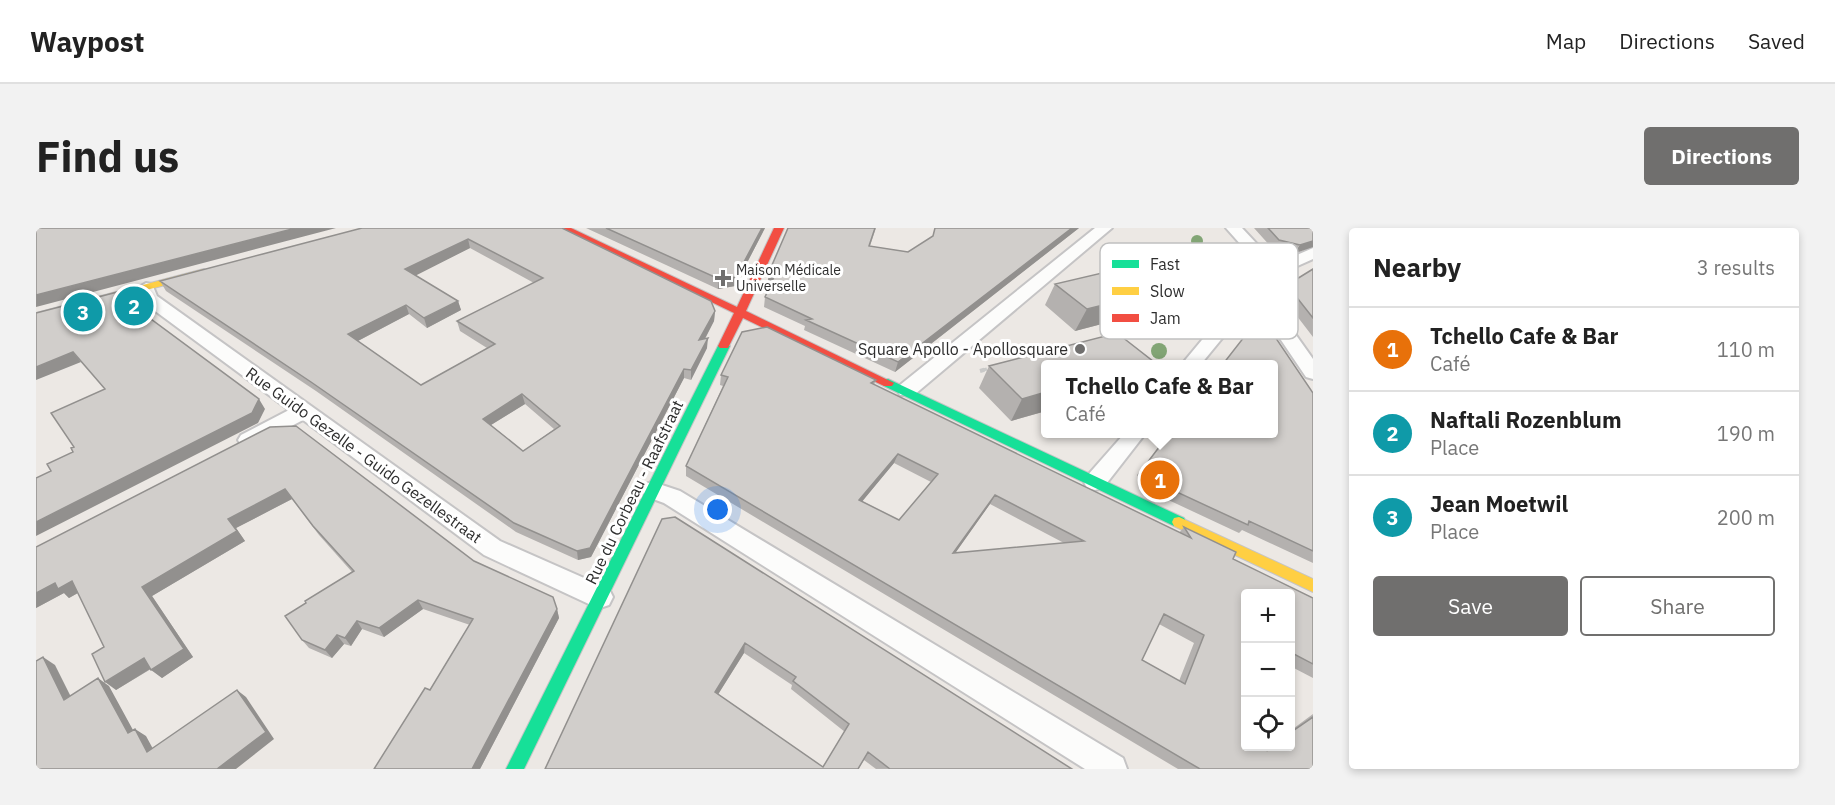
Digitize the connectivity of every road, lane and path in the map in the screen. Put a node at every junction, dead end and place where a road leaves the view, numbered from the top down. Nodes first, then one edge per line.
1 (564, 228) edge
2 (779, 228) edge
3 (1104, 228) edge
4 (1234, 228) edge
5 (1248, 243) edge
6 (1313, 253) edge
7 (1298, 260) edge
8 (214, 270) edge
9 (146, 288) junction
10 (740, 313) junction
11 (36, 316) edge
12 (1212, 339) edge
13 (1289, 339) edge
14 (1194, 360) edge
15 (987, 369) dead end
16 (980, 371) dead end
17 (1313, 374) edge
18 (907, 390) junction
19 (304, 411) junction
20 (1132, 438) edge
21 (228, 451) edge
22 (1095, 482) junction
23 (653, 490) junction
24 (1313, 586) edge
25 (600, 597) junction
26 (515, 769) edge
27 (1112, 769) edge

1 - 10 street
2 - 10 street, Rue du Corbeau - Raafstraat
3 - 18 street
4 - 5 street
6 - 7 street
8 - 9 street
9 - 11 street
9 - 19 street, Rue Guido Gezelle - Guido Gezellestraat
10 - 18 street
10 - 23 street, Rue du Corbeau - Raafstraat
12 - 14 street
13 - 17 street
15 - 16 path
18 - 22 street
19 - 21 street
19 - 25 street, Rue Guido Gezelle - Guido Gezellestraat
20 - 22 street
22 - 24 street
23 - 25 street, Rue du Corbeau - Raafstraat
23 - 27 street
25 - 26 street, Rue du Corbeau - Raafstraat

